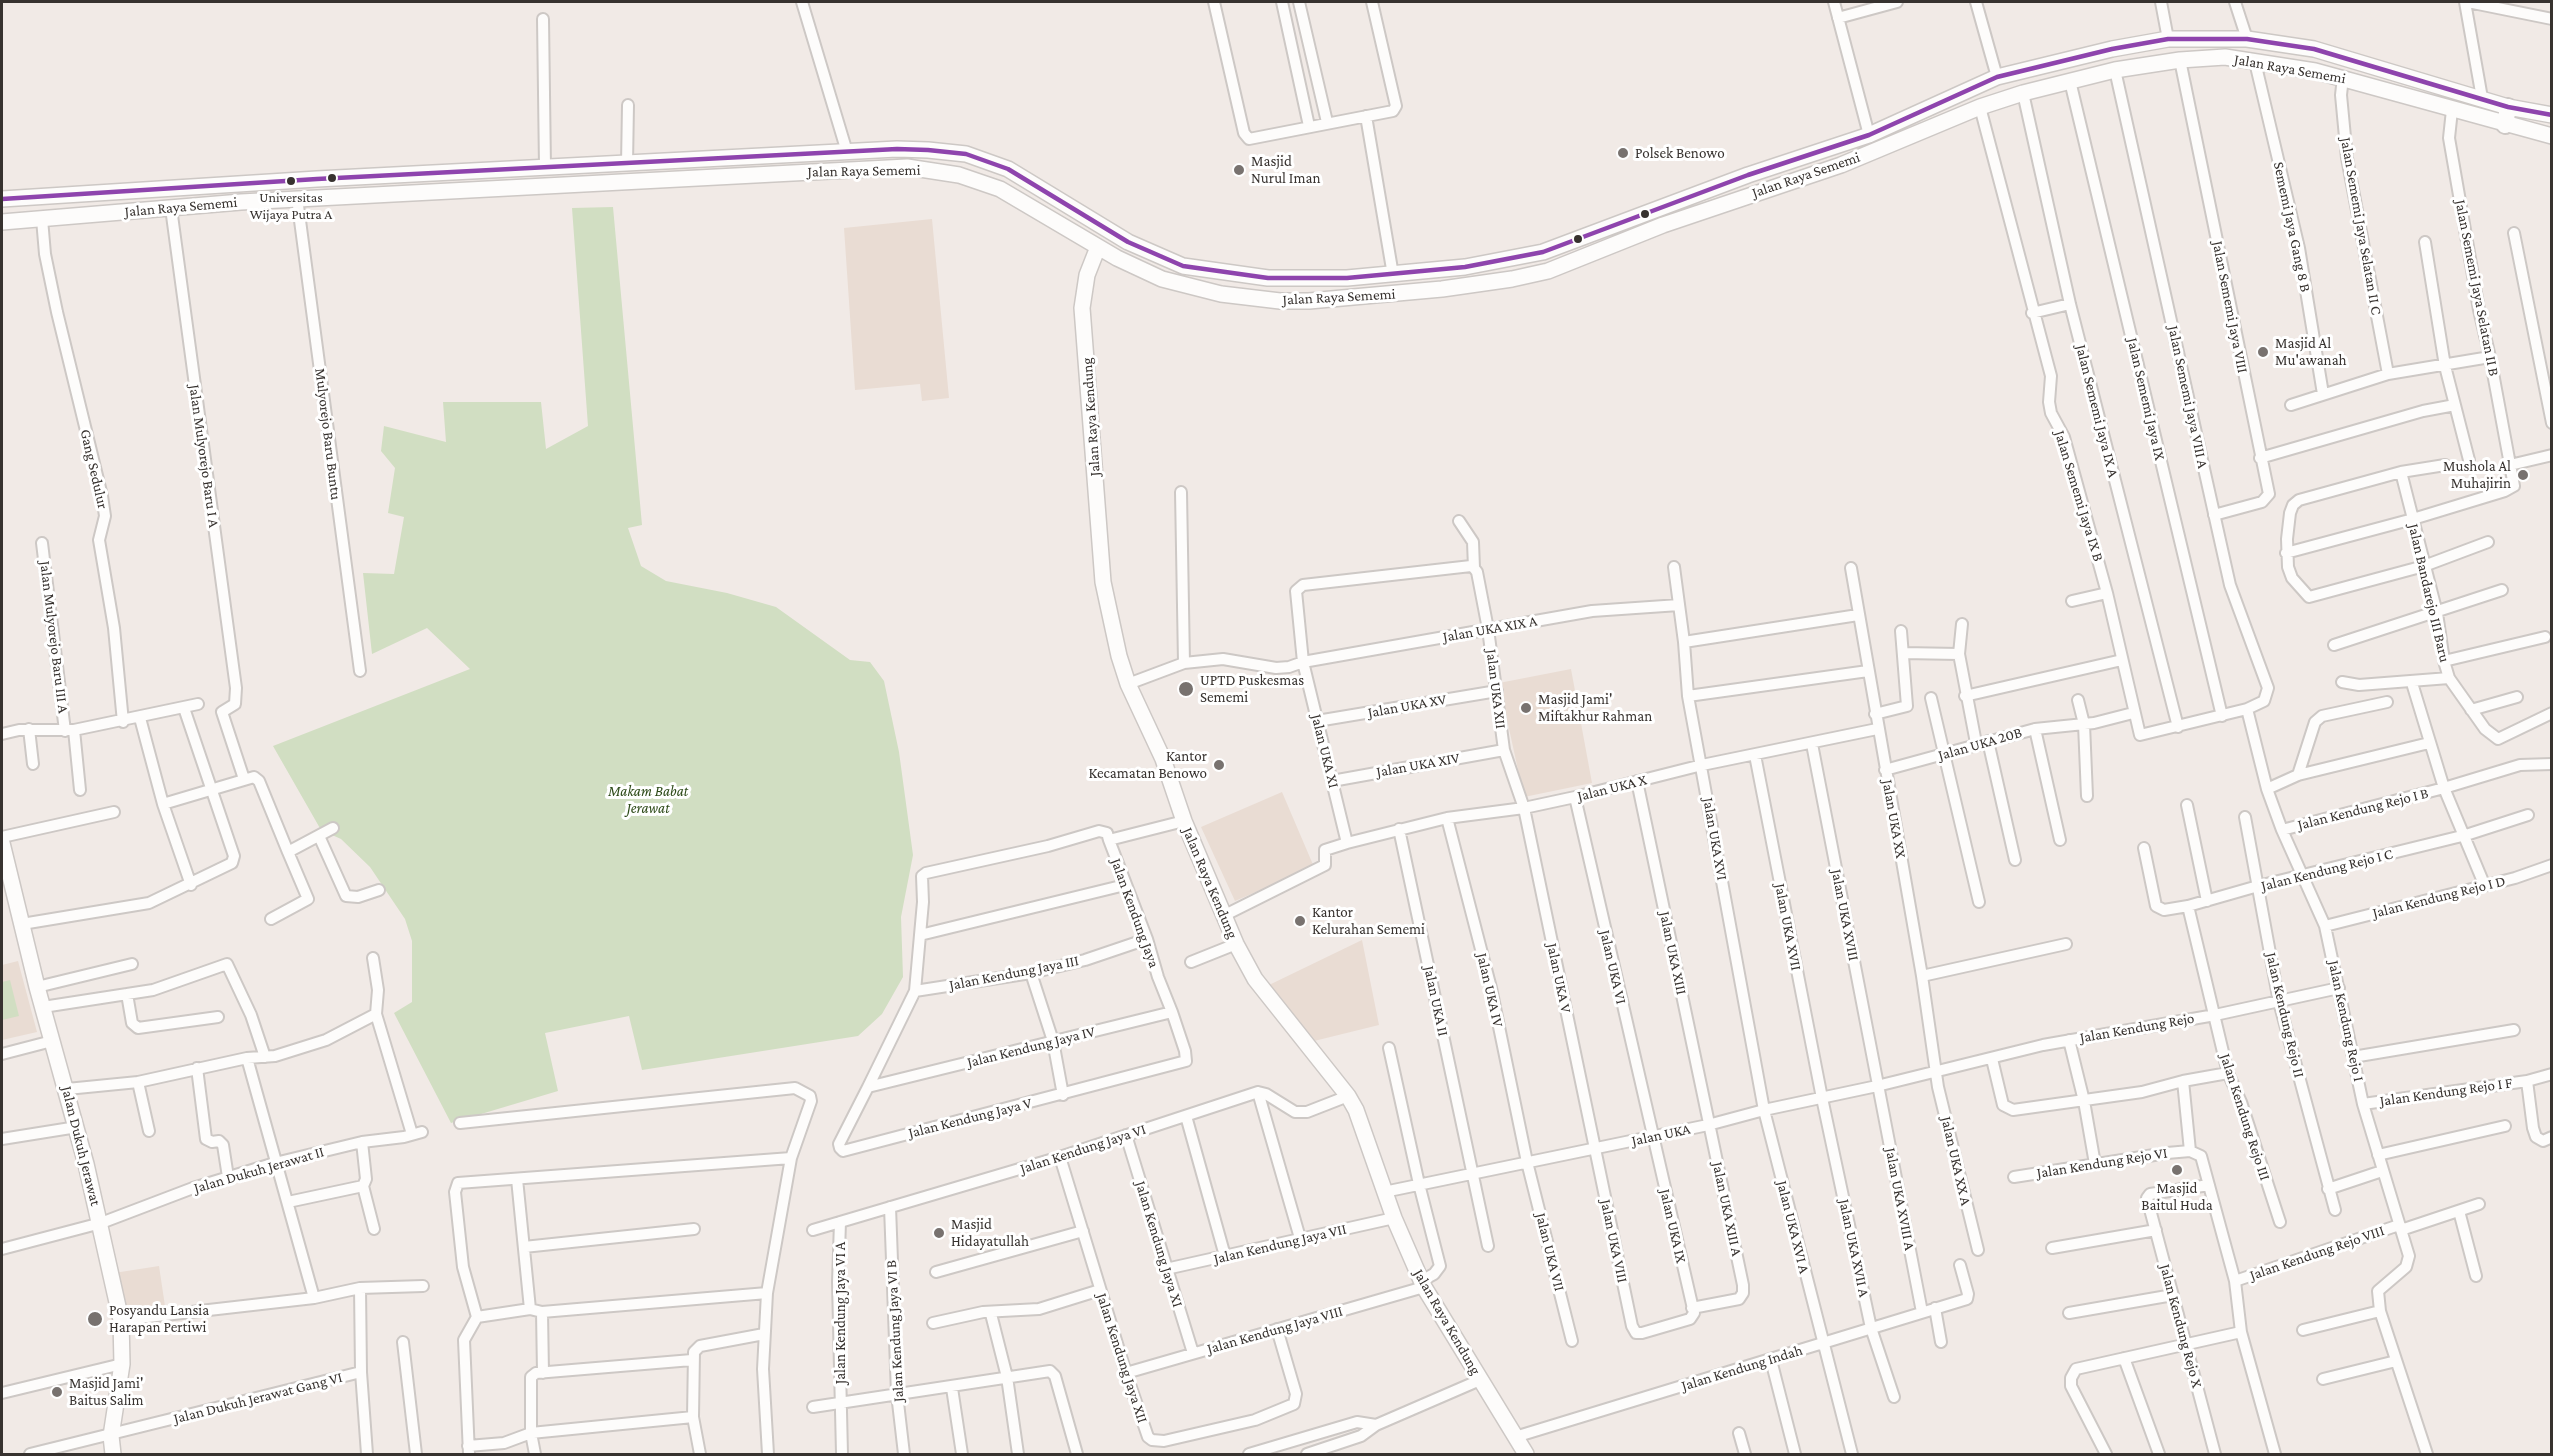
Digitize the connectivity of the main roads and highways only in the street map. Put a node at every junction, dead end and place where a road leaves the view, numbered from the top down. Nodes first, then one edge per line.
1 (2508, 107) junction
2 (2552, 115) edge
3 (2505, 125) junction
4 (2552, 136) edge
5 (584, 166) junction
6 (426, 175) junction
7 (586, 182) junction
8 (428, 193) junction
9 (2, 200) edge
10 (2, 222) edge
11 (1098, 247) junction
12 (1465, 267) junction
13 (1467, 285) junction
14 (2, 843) edge
15 (113, 1455) edge
16 (1526, 1455) edge

1 - 2 main road, Jalan Raya Sememi
1 - 3 main road
1 - 12 main road, Jalan Raya Sememi
3 - 4 main road, Jalan Raya Sememi
3 - 13 main road, Jalan Raya Sememi
5 - 6 main road, Jalan Raya Sememi
5 - 7 main road
5 - 12 main road, Jalan Raya Sememi
6 - 8 main road
6 - 9 main road, Jalan Raya Sememi
7 - 8 main road, Jalan Raya Sememi
7 - 11 main road, Jalan Raya Sememi
8 - 10 main road, Jalan Raya Sememi
11 - 13 main road, Jalan Raya Sememi
11 - 16 main road, Jalan Raya Kendung
12 - 13 main road
14 - 15 main road, Jalan Dukuh Jerawat

